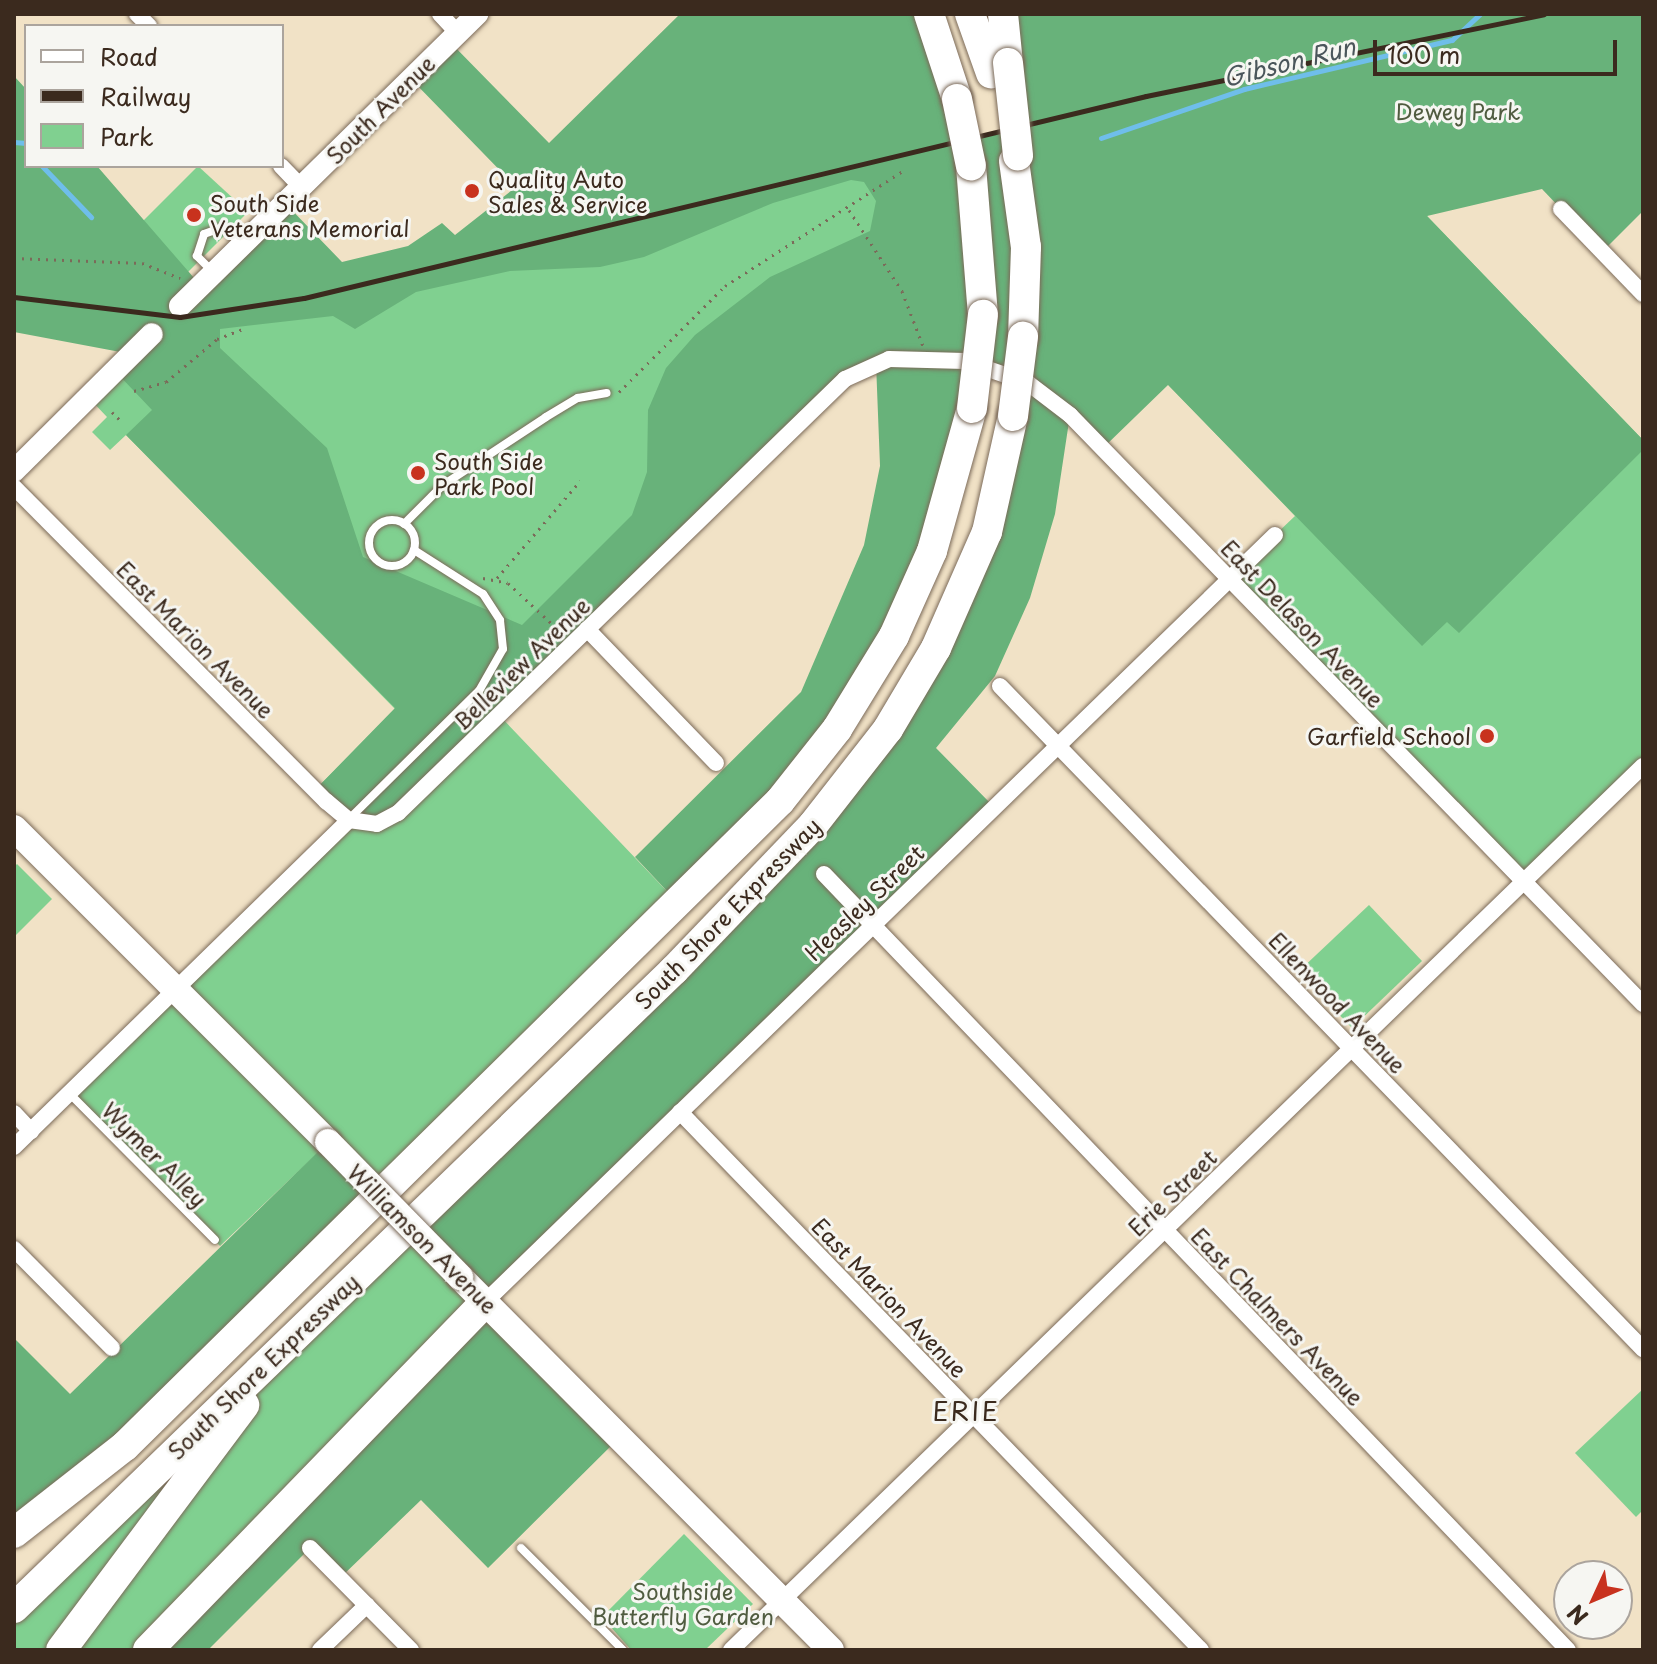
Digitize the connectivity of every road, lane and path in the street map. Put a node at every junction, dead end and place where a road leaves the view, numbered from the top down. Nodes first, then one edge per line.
1 (440, 14) edge
2 (477, 14) edge
3 (929, 14) edge
4 (970, 14) edge
5 (1003, 14) edge
6 (458, 33) junction
7 (1000, 68) junction
8 (283, 168) edge
9 (904, 170) dead end
10 (301, 187) junction
11 (847, 208) junction
12 (1561, 209) dead end
13 (242, 245) junction
14 (14, 258) edge
15 (214, 273) junction
16 (1643, 294) edge
17 (187, 299) joint
18 (243, 329) dead end
19 (152, 334) dead end
20 (925, 357) junction
21 (134, 391) dead end
22 (607, 393) joint
23 (112, 412) dead end
24 (122, 422) dead end
25 (1098, 444) joint
26 (14, 471) edge
27 (580, 481) dead end
28 (14, 487) edge
29 (404, 524) junction
30 (1275, 535) dead end
31 (414, 550) junction
32 (497, 578) junction
33 (1229, 579) junction
34 (473, 584) junction
35 (587, 629) junction
36 (565, 636) dead end
37 (1000, 686) dead end
38 (1057, 746) junction
39 (716, 763) dead end
40 (1643, 766) edge
41 (349, 820) junction
42 (14, 828) edge
43 (824, 874) dead end
44 (1523, 882) junction
45 (873, 924) junction
46 (176, 989) junction
47 (1643, 1004) edge
48 (1352, 1048) junction
49 (69, 1093) junction
50 (680, 1112) junction
51 (14, 1113) edge
52 (31, 1131) junction
53 (14, 1147) edge
54 (1165, 1229) junction
55 (215, 1240) dead end
56 (14, 1249) edge
57 (485, 1302) junction
58 (297, 1333) junction
59 (112, 1348) dead end
60 (1643, 1349) edge
61 (974, 1415) junction
62 (14, 1533) edge
63 (310, 1548) dead end
64 (521, 1548) dead end
65 (782, 1601) junction
66 (367, 1605) junction
67 (14, 1608) edge
68 (61, 1650) edge
69 (148, 1650) edge
70 (320, 1650) edge
71 (411, 1650) edge
72 (623, 1650) edge
73 (731, 1650) edge
74 (831, 1650) edge
75 (1201, 1650) edge
76 (1568, 1650) edge

1 - 6 street
2 - 6 main road, South Avenue
3 - 62 highway, South Shore Expressway, bridge
4 - 7 highway, South Shore Expressway
5 - 7 highway
6 - 10 main road, South Avenue
7 - 58 highway, South Shore Expressway, bridge
8 - 10 street
9 - 11 path
10 - 13 main road, South Avenue
11 - 20 path
11 - 22 path
12 - 16 street
13 - 15 main road, South Avenue
13 - 15 lane
14 - 17 path
15 - 17 main road, South Avenue
18 - 21 path
19 - 26 main road
20 - 25 street, Belleview Avenue
20 - 35 street, Belleview Avenue
22 - 29 lane
23 - 24 path
25 - 33 street, East Delason Avenue
27 - 32 path
28 - 41 street, East Marion Avenue
29 - 31 lane
29 - 31 lane
30 - 33 street, Heasley Street
31 - 34 lane
32 - 34 path
32 - 36 path
33 - 38 street, Heasley Street
33 - 44 street, East Delason Avenue
34 - 41 lane
35 - 39 street
35 - 41 street, Belleview Avenue
37 - 38 street, Ellenwood Avenue
38 - 45 street, Heasley Street
38 - 48 street, Ellenwood Avenue
40 - 44 street, Erie Street
41 - 46 street
42 - 46 main road, Williamson Avenue
43 - 45 street, East Chalmers Avenue
44 - 47 street, East Delason Avenue
44 - 48 street, Erie Street
45 - 50 street, Heasley Street
45 - 54 street, East Chalmers Avenue
46 - 49 street
46 - 57 main road, Williamson Avenue, bridge
48 - 54 street, Erie Street
48 - 60 street, Ellenwood Avenue
49 - 52 street
49 - 55 lane, Wymer Alley
50 - 57 street, Heasley Street
50 - 61 street, East Marion Avenue
51 - 52 street
52 - 53 street
54 - 61 street, Erie Street
54 - 76 street, East Chalmers Avenue
56 - 59 street
57 - 65 main road, Williamson Avenue
57 - 69 highway
58 - 67 highway, South Shore Expressway
58 - 68 highway
61 - 65 street, Erie Street
61 - 75 street, East Marion Avenue
63 - 66 street
64 - 72 lane
65 - 73 street, Erie Street
65 - 74 main road, Williamson Avenue
66 - 70 street
66 - 71 street

